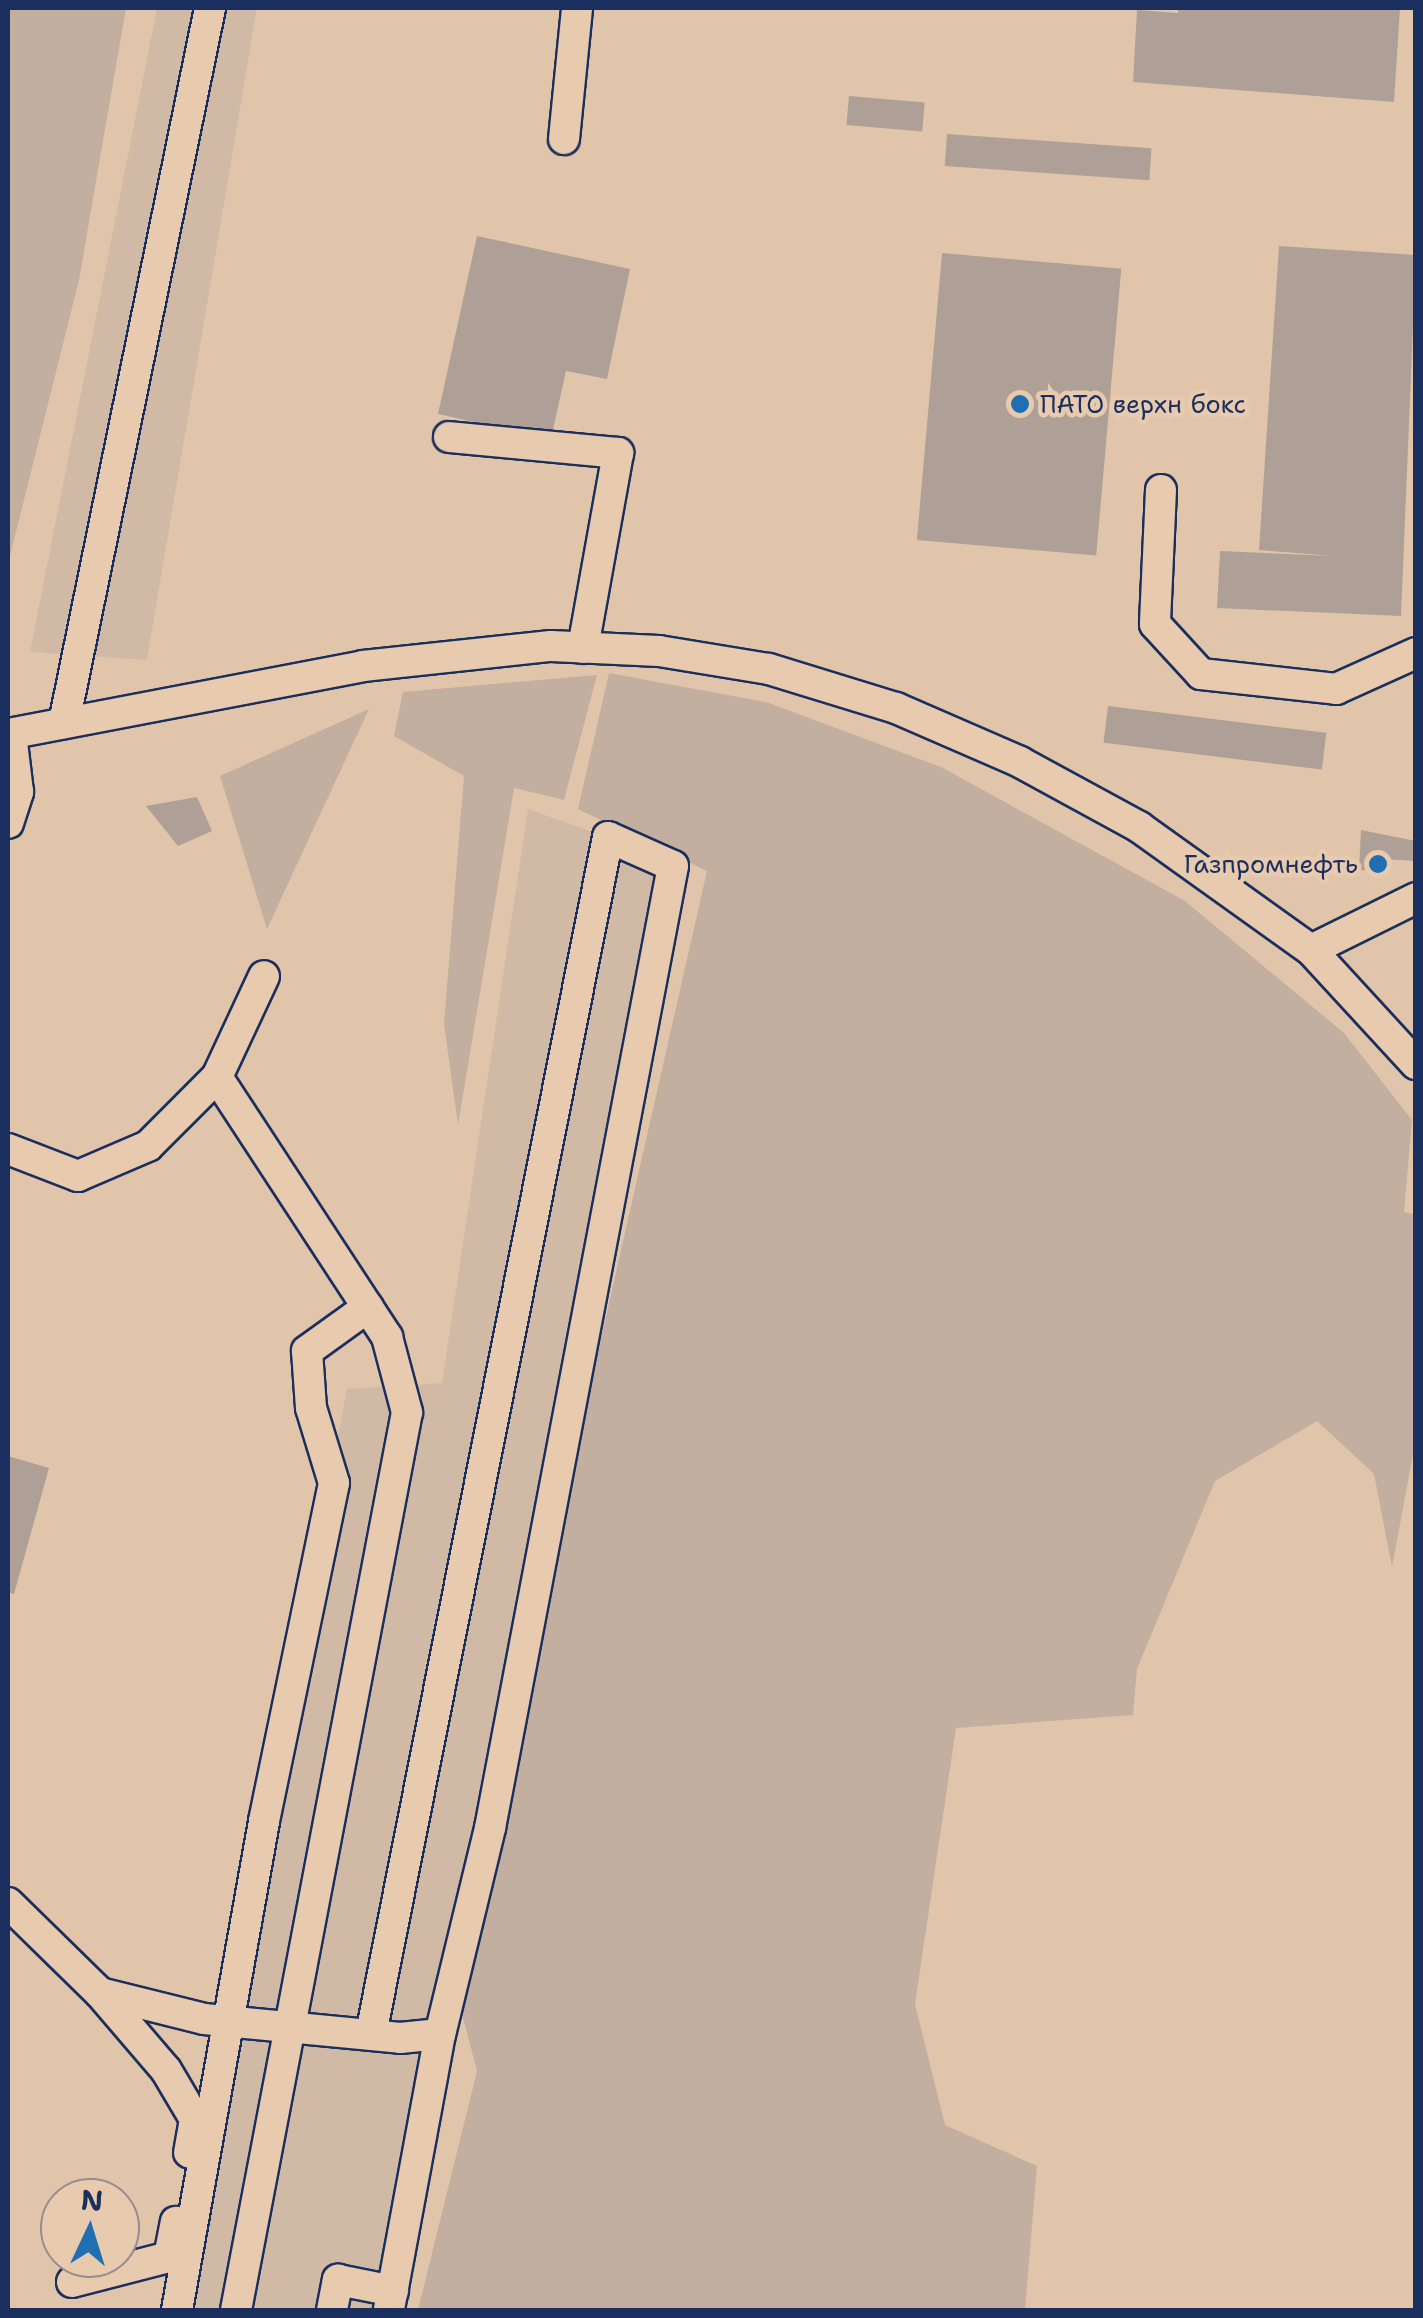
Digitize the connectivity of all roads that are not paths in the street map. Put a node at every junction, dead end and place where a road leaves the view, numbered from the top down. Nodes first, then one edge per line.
1 (210, 8) edge
2 (577, 8) edge
3 (564, 139) dead end
4 (449, 437) dead end
5 (1161, 490) dead end
6 (583, 648) junction
7 (1416, 653) edge
8 (64, 723) junction
9 (9, 734) edge
10 (8, 822) edge
11 (1416, 898) edge
12 (1311, 950) junction
13 (264, 976) dead end
14 (1416, 1064) edge
15 (217, 1076) junction
16 (8, 1149) edge
17 (368, 1307) junction
18 (8, 1903) edge
19 (100, 1993) junction
20 (231, 2018) junction
21 (290, 2023) junction
22 (371, 2034) junction
23 (440, 2034) junction
24 (72, 2282) dead end
25 (391, 2301) edge
26 (177, 2310) edge
27 (236, 2310) edge
28 (332, 2310) edge

1 - 8 street
2 - 3 street
4 - 6 street
5 - 7 street
6 - 8 street
6 - 12 street
8 - 9 street
9 - 10 street
11 - 12 street
12 - 14 street
13 - 15 street
15 - 16 street
15 - 17 street
17 - 20 street
17 - 21 street
18 - 19 street
19 - 20 street
19 - 24 street
20 - 21 street
20 - 26 street
21 - 22 street
21 - 27 street
22 - 23 street
22 - 23 street
23 - 25 street
25 - 28 street

